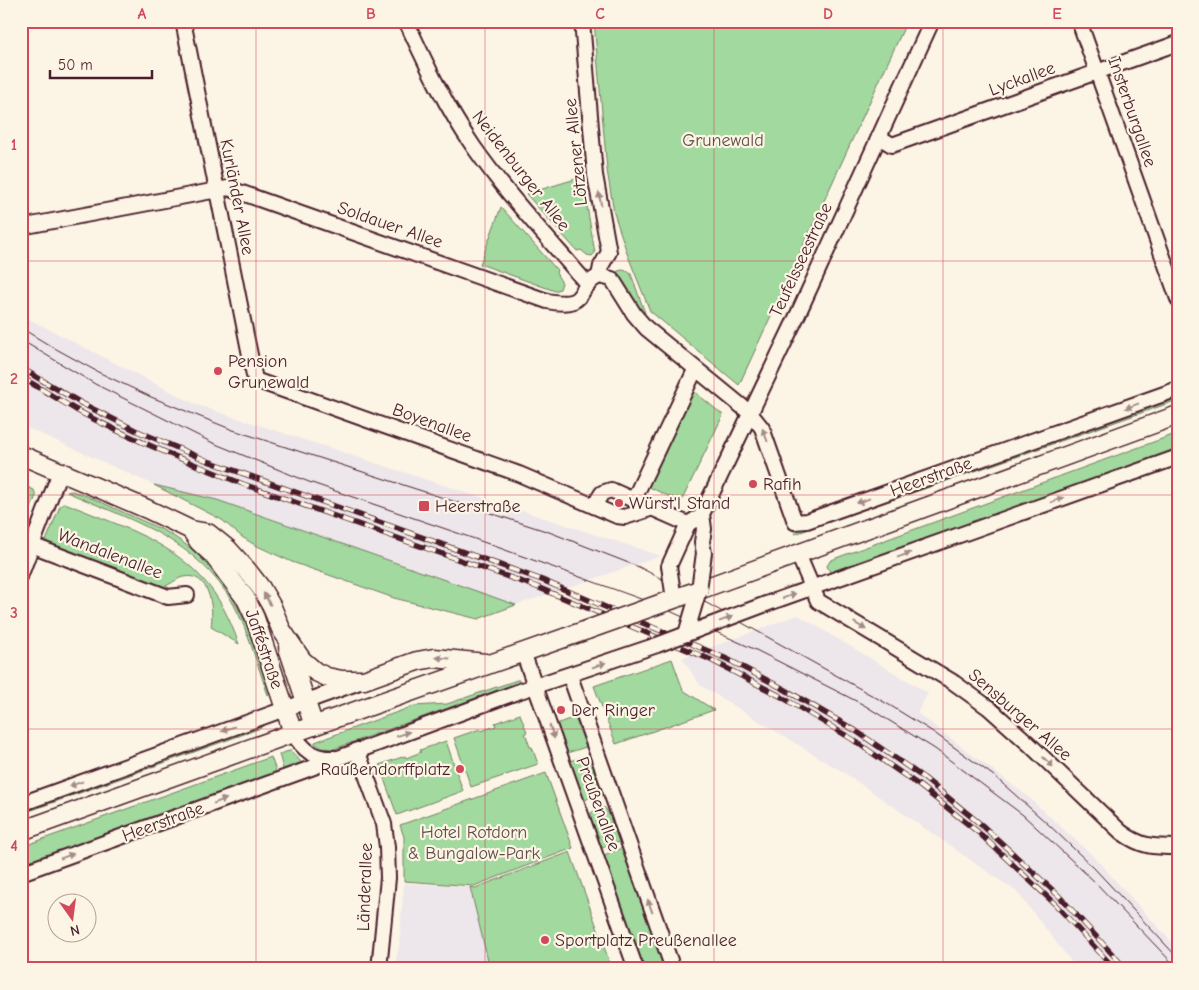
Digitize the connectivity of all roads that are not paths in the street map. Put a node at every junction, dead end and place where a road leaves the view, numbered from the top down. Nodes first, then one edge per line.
1 (183, 21) edge
2 (406, 21) edge
3 (582, 21) edge
4 (932, 21) edge
5 (1080, 21) edge
6 (1178, 42) edge
7 (1098, 72) junction
8 (879, 137) junction
9 (216, 190) junction
10 (21, 227) edge
11 (594, 280) junction
12 (1178, 300) edge
13 (695, 370) junction
14 (255, 380) joint
15 (1178, 389) edge
16 (750, 413) junction
17 (1178, 415) edge
18 (21, 455) edge
19 (1178, 457) edge
20 (60, 472) junction
21 (634, 499) junction
22 (594, 506) junction
23 (653, 508) junction
24 (702, 514) junction
25 (688, 524) junction
26 (191, 530) junction
27 (27, 543) edge
28 (798, 554) junction
29 (21, 574) edge
30 (700, 583) junction
31 (812, 587) junction
32 (187, 595) dead end
33 (674, 599) junction
34 (281, 629) junction
35 (686, 634) junction
36 (523, 652) junction
37 (492, 663) junction
38 (570, 676) junction
39 (364, 680) junction
40 (536, 686) junction
41 (305, 701) junction
42 (285, 709) junction
43 (314, 726) junction
44 (293, 733) junction
45 (357, 750) junction
46 (335, 758) junction
47 (21, 804) edge
48 (21, 831) edge
49 (1178, 847) edge
50 (21, 873) edge
51 (379, 969) edge
52 (636, 969) edge
53 (673, 969) edge

1 - 9 street, Kurländer Allee
2 - 11 street, Neidenburger Allee
11 -> 3 street, Lötzener Allee
4 - 8 street, Teufelsseestraße
5 - 7 street, Insterburgallee
6 - 7 street, Lyckallee
7 - 8 street, Lyckallee
7 - 12 street, Insterburgallee
8 - 16 street, Teufelsseestraße
9 - 10 street, Soldauer Allee
9 - 11 street, Soldauer Allee
9 - 14 street, Kurländer Allee
11 - 13 street
13 - 16 street
13 - 21 street
14 - 22 street, Boyenallee
15 -> 16 street, Heerstraße
16 - 24 street, Teufelsseestraße
17 - 28 main road, Heerstraße
18 - 20 main road, Jafféstraße
31 -> 19 street, Heerstraße
20 - 26 main road, Jafféstraße
20 - 27 street
21 - 22 street
21 - 23 street
22 - 23 street, Boyenallee
23 - 25 street
24 - 25 street, Teufelsseestraße
24 - 30 street, Teufelsseestraße
25 - 33 street, bridge
34 -> 26 main road, Jafféstraße
26 - 42 main road, Jafféstraße
27 - 29 street
27 - 32 street, Wandalenallee
28 - 30 main road, Heerstraße
28 - 31 street
30 - 33 main road, Heerstraße, bridge
30 - 35 street, Teufelsseestraße, bridge
35 -> 31 street, Heerstraße, bridge
31 -> 49 street, Sensburger Allee
33 - 36 main road, Heerstraße, bridge
34 - 39 main road, Jafféstraße
34 - 41 main road, Jafféstraße
38 -> 35 street, Heerstraße, bridge
36 - 37 main road, Heerstraße
36 - 40 street, Preußenallee
37 -> 39 main road, Heerstraße
37 - 43 main road, Heerstraße
38 - 40 street, Heerstraße
53 -> 38 street, Preußenallee
39 - 41 street, Heerstraße
45 -> 40 street, Heerstraße
40 -> 52 street, Preußenallee
41 - 42 street, Heerstraße
41 - 43 main road, Jafféstraße
42 - 44 main road, Jafféstraße
42 -> 47 street, Heerstraße
43 - 44 main road, Heerstraße
44 - 46 street, Jafféstraße
44 - 48 main road, Heerstraße
45 - 46 street, Heerstraße
45 - 51 street, Länderallee
50 -> 46 street, Heerstraße

